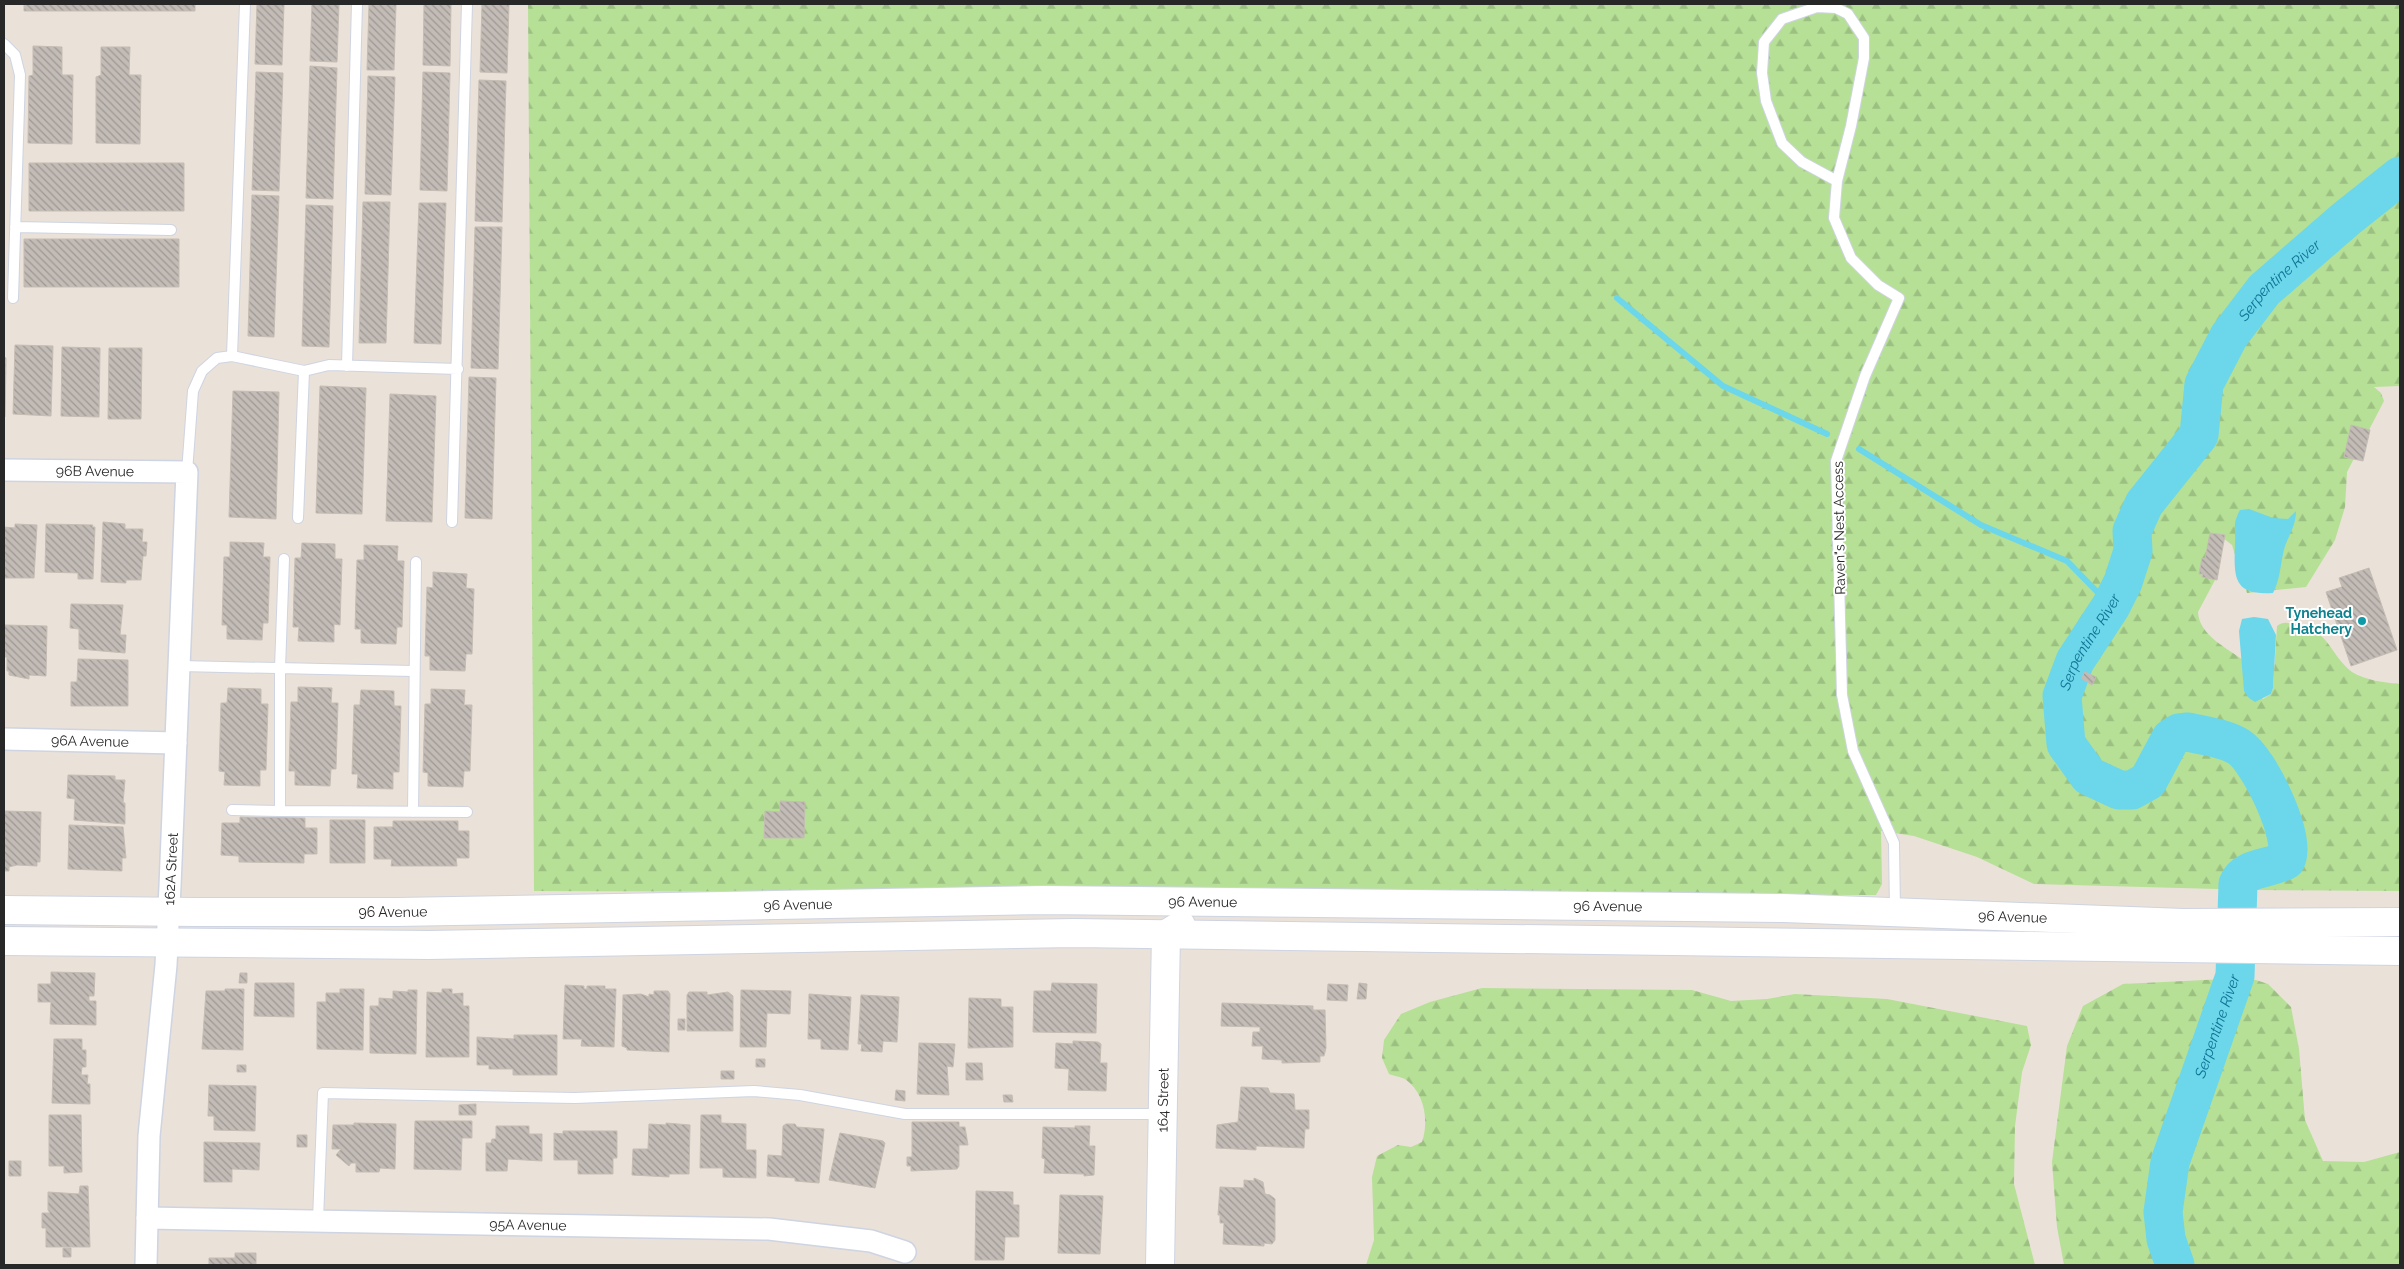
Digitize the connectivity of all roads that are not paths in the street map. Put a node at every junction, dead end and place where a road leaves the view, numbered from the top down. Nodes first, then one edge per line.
1 (245, 4) edge
2 (357, 4) edge
3 (467, 4) edge
4 (4, 44) edge
5 (1837, 181) junction
6 (15, 228) junction
7 (171, 230) dead end
8 (13, 298) dead end
9 (232, 356) junction
10 (347, 366) junction
11 (458, 369) junction
12 (304, 371) junction
13 (4, 470) edge
14 (187, 472) junction
15 (298, 518) dead end
16 (452, 522) dead end
17 (284, 559) dead end
18 (416, 562) dead end
19 (180, 666) junction
20 (280, 668) junction
21 (413, 671) junction
22 (4, 739) edge
23 (176, 743) junction
24 (232, 810) dead end
25 (280, 811) junction
26 (413, 812) junction
27 (467, 812) dead end
28 (1215, 902) junction
29 (4, 910) edge
30 (169, 911) junction
31 (1895, 912) junction
32 (2400, 922) edge
33 (1166, 934) junction
34 (2182, 936) junction
35 (4, 941) edge
36 (167, 943) junction
37 (2400, 951) edge
38 (1163, 1114) junction
39 (148, 1218) junction
40 (318, 1220) junction
41 (906, 1252) dead end
42 (146, 1265) edge
43 (1160, 1265) edge

1 - 9 lane
2 - 10 lane
3 - 11 lane
4 - 6 lane
5 - 5 lane, Raven"s Nest Access
5 - 31 lane, Raven"s Nest Access
6 - 7 lane
6 - 8 lane
9 - 12 lane
9 - 14 lane
10 - 11 lane
10 - 12 lane
11 - 16 lane
12 - 15 lane
13 - 14 street, 96B Avenue
14 - 19 street, 162A Street
17 - 20 lane
18 - 21 lane
19 - 20 lane
19 - 23 street, 162A Street
20 - 21 lane
20 - 25 lane
21 - 26 lane
22 - 23 street, 96A Avenue
23 - 30 street, 162A Street
24 - 25 lane
25 - 26 lane
26 - 27 lane
28 - 30 main road, 96 Avenue
28 - 31 main road, 96 Avenue
28 - 33 main road
29 - 30 main road, 96 Avenue
30 - 36 street, 162A Street
31 - 34 main road, 96 Avenue
32 - 34 main road, 96 Avenue
33 - 34 main road, 96 Avenue
33 - 36 main road, 96 Avenue
33 - 38 main road, 164 Street
34 - 37 main road, 96 Avenue
35 - 36 main road, 96 Avenue
36 - 39 street, 162A Street
38 - 40 lane
38 - 43 main road, 164 Street
39 - 40 street, 95A Avenue
39 - 42 street, 162A Street
40 - 41 street, 95A Avenue

